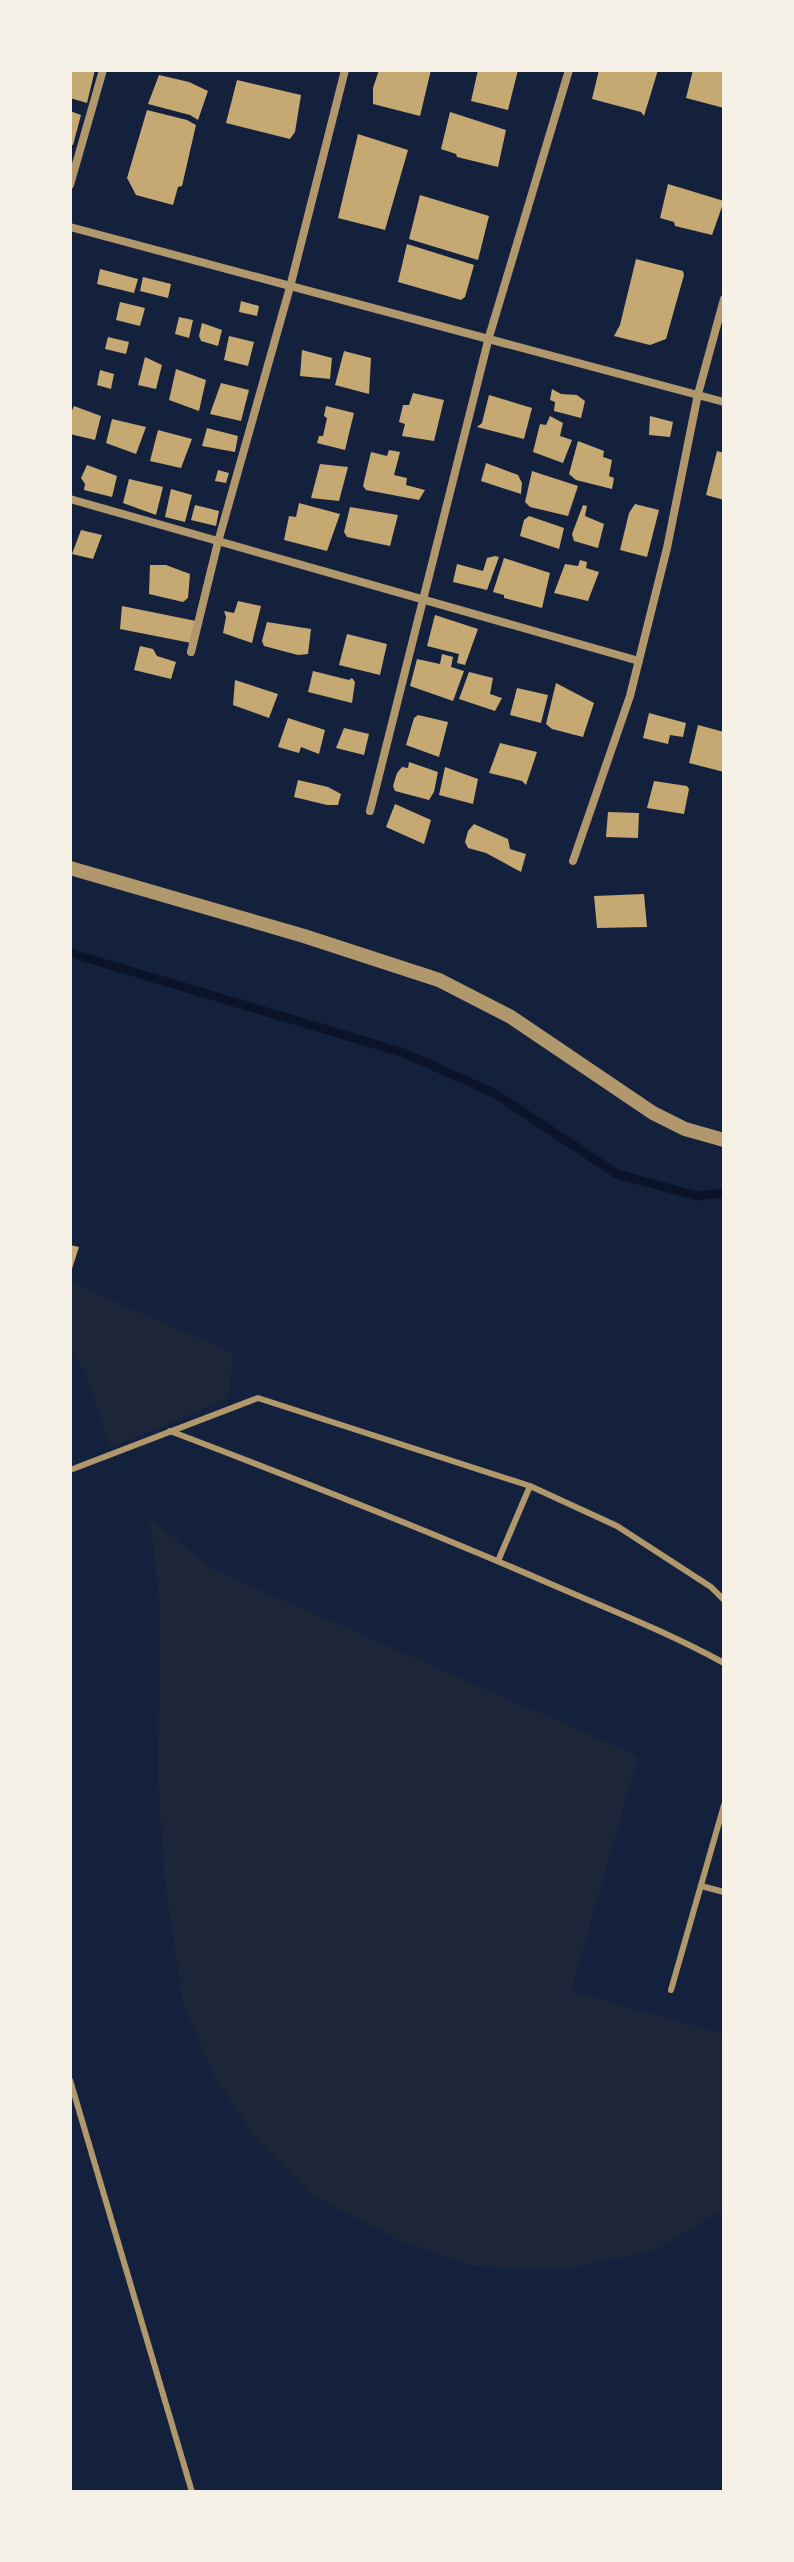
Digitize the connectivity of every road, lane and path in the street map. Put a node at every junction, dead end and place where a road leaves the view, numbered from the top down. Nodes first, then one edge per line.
1 (103, 70) edge
2 (345, 70) edge
3 (569, 70) edge
4 (70, 185) edge
5 (70, 227) edge
6 (290, 287) junction
7 (724, 299) edge
8 (489, 337) junction
9 (698, 394) junction
10 (724, 402) edge
11 (70, 499) edge
12 (218, 542) junction
13 (423, 598) junction
14 (191, 652) dead end
15 (639, 661) junction
16 (370, 811) dead end
17 (573, 861) dead end
18 (70, 868) edge
19 (724, 1140) edge
20 (170, 1431) junction
21 (70, 1470) edge
22 (530, 1486) junction
23 (498, 1561) junction
24 (724, 1600) edge
25 (724, 1663) edge
26 (724, 1805) edge
27 (701, 1886) junction
28 (724, 1892) edge
29 (671, 1990) dead end
30 (70, 2080) edge
31 (192, 2492) edge

1 - 4 street
2 - 6 street
3 - 8 street
5 - 6 street
6 - 8 street
6 - 12 street
7 - 9 street
8 - 9 street
8 - 13 street
9 - 10 street
9 - 15 street
11 - 12 street
12 - 13 street
12 - 14 street
13 - 15 street
13 - 16 street
15 - 17 street
18 - 19 street
20 - 21 lane
20 - 22 lane
20 - 23 lane
22 - 23 lane
22 - 24 lane
23 - 25 lane
26 - 27 lane
27 - 28 lane
27 - 29 lane
30 - 31 lane

